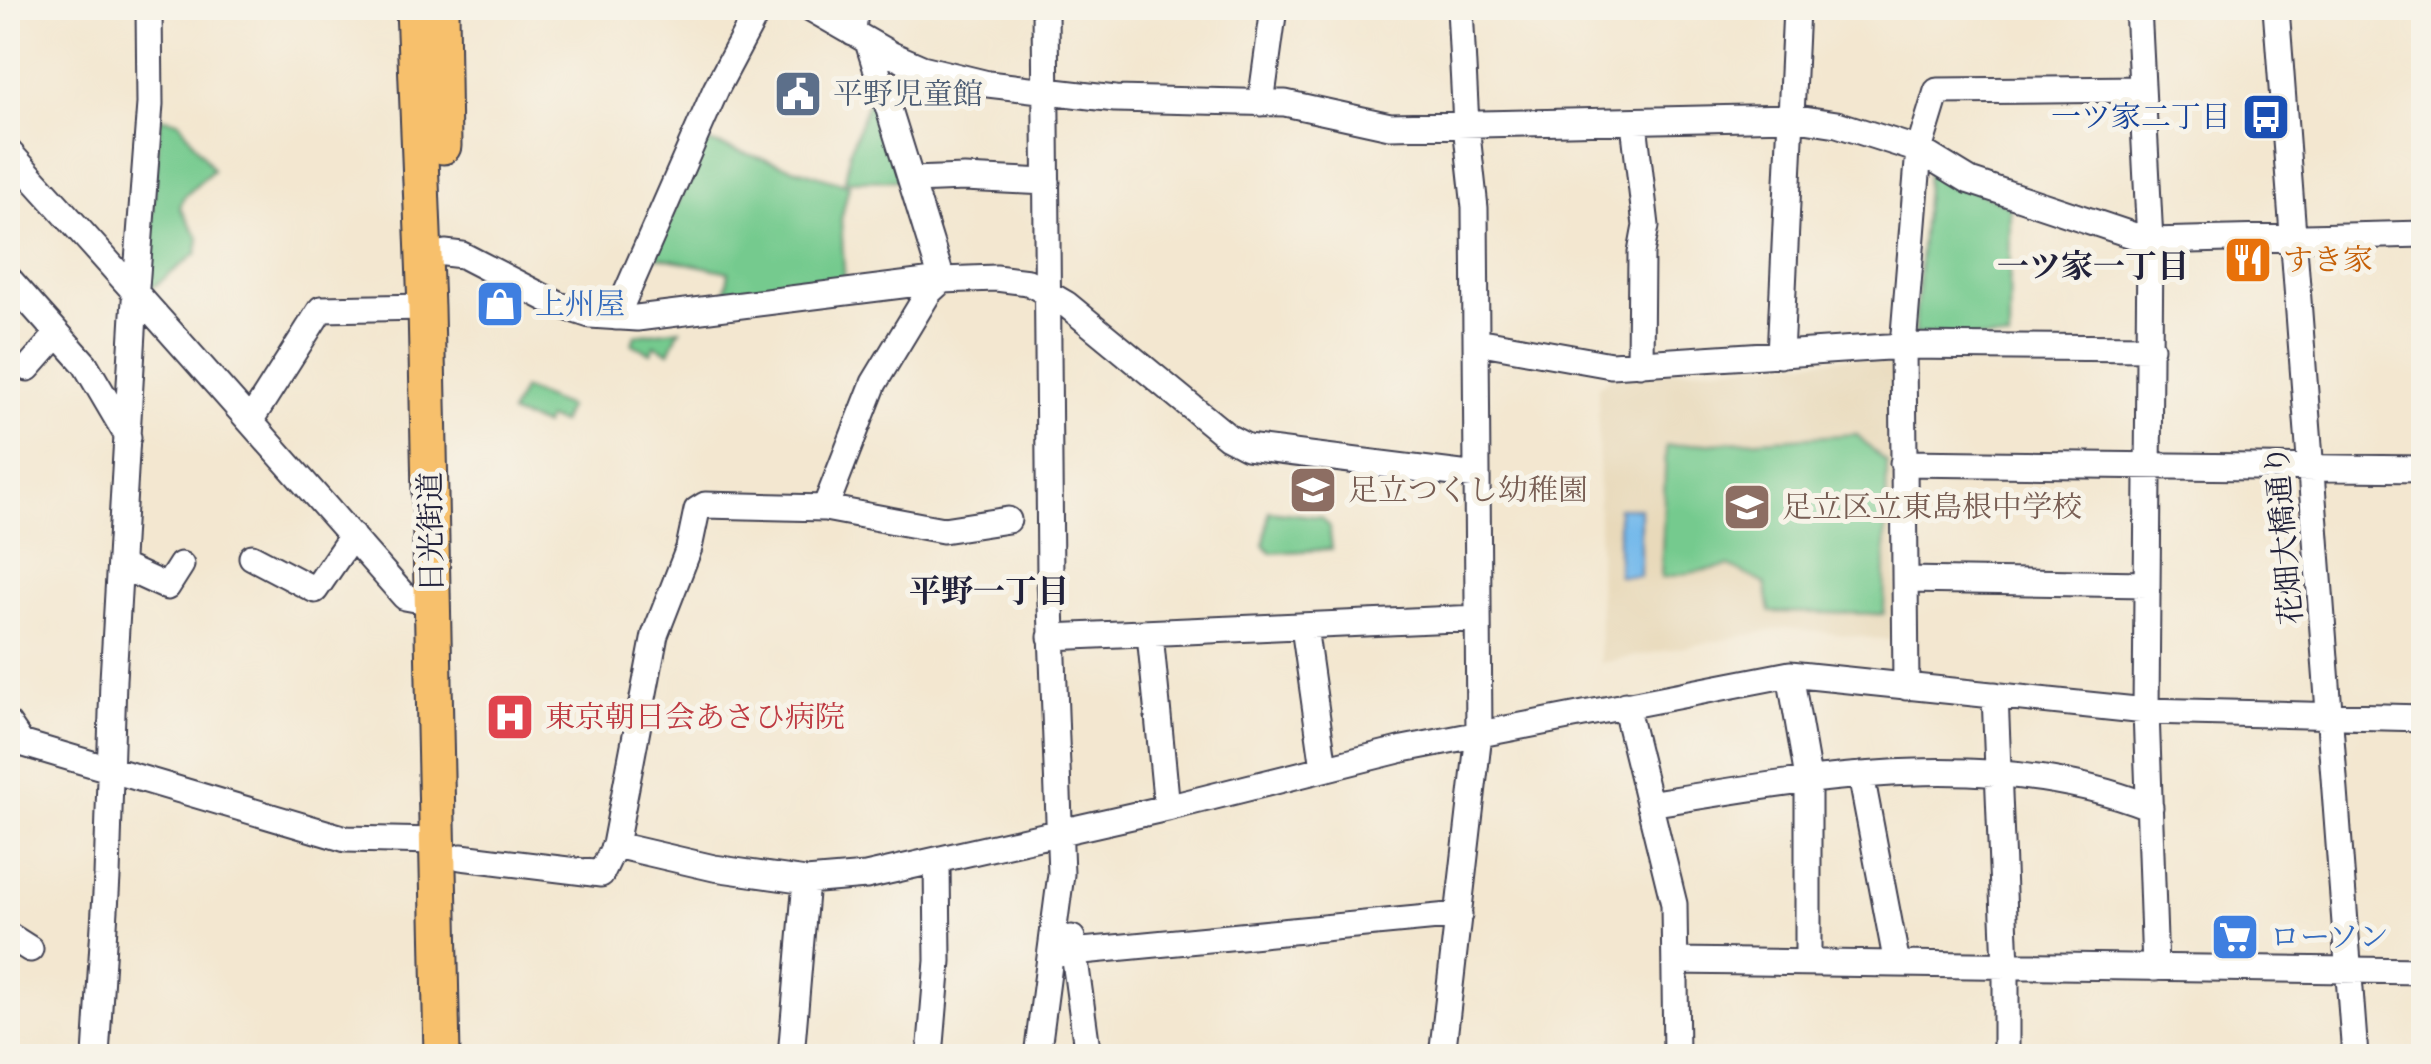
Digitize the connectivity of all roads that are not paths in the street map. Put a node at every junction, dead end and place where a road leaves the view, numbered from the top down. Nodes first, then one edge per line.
1 (149, 8) edge
2 (414, 8) edge
3 (441, 8) edge
4 (758, 8) edge
5 (810, 8) edge
6 (1045, 8) edge
7 (1274, 8) edge
8 (1460, 8) edge
9 (1796, 8) edge
10 (2138, 8) edge
11 (2276, 8) edge
12 (859, 28) edge
13 (2142, 88) junction
14 (1045, 90) junction
15 (1261, 103) junction
16 (1791, 117) junction
17 (1634, 123) junction
18 (1466, 125) junction
19 (1918, 150) junction
20 (12, 165) edge
21 (913, 180) junction
22 (1047, 182) junction
23 (2424, 234) edge
24 (2294, 238) junction
25 (2150, 240) junction
26 (445, 253) junction
27 (8, 278) edge
28 (942, 280) junction
29 (1048, 293) junction
30 (137, 296) junction
31 (426, 307) junction
32 (616, 317) junction
33 (58, 334) junction
34 (1477, 341) junction
35 (1903, 346) junction
36 (2151, 348) junction
37 (1780, 354) junction
38 (1640, 364) junction
39 (28, 368) dead end
40 (250, 421) junction
41 (128, 437) junction
42 (1902, 463) junction
43 (2148, 466) junction
44 (2311, 468) junction
45 (2424, 469) edge
46 (1477, 476) junction
47 (826, 508) junction
48 (1008, 520) dead end
49 (352, 536) junction
50 (252, 557) dead end
51 (181, 564) dead end
52 (121, 566) junction
53 (1904, 580) junction
54 (2147, 584) junction
55 (432, 602) junction
56 (1478, 618) junction
57 (1304, 627) junction
58 (1150, 634) junction
59 (1051, 637) junction
60 (1790, 674) junction
61 (1906, 687) junction
62 (1995, 695) junction
63 (1624, 706) junction
64 (2146, 711) junction
65 (2330, 715) junction
66 (2424, 718) edge
67 (8, 724) edge
68 (1479, 734) junction
69 (110, 768) junction
70 (1324, 768) junction
71 (1860, 775) junction
72 (1998, 776) junction
73 (1808, 778) junction
74 (1649, 804) junction
75 (2150, 807) junction
76 (1166, 808) junction
77 (1061, 832) junction
78 (615, 846) junction
79 (448, 849) junction
80 (938, 860) junction
81 (806, 881) junction
82 (1459, 916) junction
83 (8, 935) edge
84 (30, 949) dead end
85 (1062, 953) junction
86 (1675, 961) junction
87 (1808, 962) junction
88 (1897, 964) junction
89 (2006, 966) junction
90 (2154, 968) junction
91 (2349, 970) junction
92 (2424, 972) edge
93 (96, 1056) edge
94 (442, 1056) edge
95 (465, 1056) edge
96 (791, 1056) edge
97 (930, 1056) edge
98 (1038, 1056) edge
99 (1088, 1056) edge
100 (1442, 1056) edge
101 (1676, 1056) edge
102 (2006, 1056) edge
103 (2354, 1056) edge

1 - 30 street
2 - 31 highway, 日光街道
3 - 26 highway, 日光街道
4 - 32 street
5 - 12 street
6 - 14 street
7 - 15 street
8 - 18 street
9 - 16 street
10 - 13 street
11 - 24 street, 花畑大橋通り
12 - 14 street
12 - 21 street
13 - 19 street
13 - 25 street
14 - 15 street
14 - 22 street
15 - 18 street
16 - 17 street
16 - 19 street
16 - 37 street
17 - 18 street
17 - 38 street
18 - 34 street
19 - 25 street
19 - 35 street
20 - 30 street
21 - 22 street
21 - 28 street
22 - 29 street
23 - 24 street
24 - 25 street
24 - 44 street, 花畑大橋通り
25 - 36 street
26 - 32 street
26 - 79 highway, 日光街道
27 - 33 street
28 - 29 street
28 - 32 street
28 - 47 street
29 - 46 street
29 - 59 street
30 - 40 street
30 - 41 street
31 - 40 street
31 - 55 highway, 日光街道
33 - 39 street
33 - 41 street
34 - 38 street
34 - 46 street
35 - 36 street
35 - 37 street
35 - 42 street
36 - 43 street
37 - 38 street
40 - 49 street
41 - 52 street
42 - 43 street
42 - 53 street
43 - 44 street
43 - 54 street
44 - 45 street
44 - 65 street, 花畑大橋通り
46 - 56 street
47 - 48 street
47 - 78 street
49 - 50 street
49 - 55 street
51 - 52 street
52 - 69 street
53 - 54 street
53 - 61 street
54 - 64 street
55 - 79 highway, 日光街道
56 - 57 street
56 - 68 street
57 - 58 street
57 - 70 street
58 - 59 street
58 - 76 street
59 - 77 street
60 - 61 street
60 - 63 street
60 - 73 street
61 - 62 street
62 - 64 street
62 - 72 street
63 - 68 street
63 - 74 street
64 - 65 street
64 - 75 street
65 - 66 street
65 - 91 street, 花畑大橋通り
67 - 69 street
68 - 70 street
68 - 82 street
69 - 79 street
69 - 93 street
70 - 76 street
71 - 72 street
71 - 73 street
71 - 88 street
72 - 75 street
72 - 89 street
73 - 74 street
73 - 87 street
74 - 86 street
75 - 90 street
76 - 77 street
77 - 80 street
77 - 85 street
78 - 79 street
78 - 81 street
79 - 94 highway, 日光街道
79 - 95 highway, 日光街道
80 - 81 street
80 - 97 street
81 - 96 street
82 - 85 street
82 - 100 street
83 - 84 street
85 - 98 street
85 - 99 street
86 - 87 street
86 - 101 street
87 - 88 street
88 - 89 street
89 - 90 street
89 - 102 street
90 - 91 street
91 - 92 street
91 - 103 street, 花畑大橋通り

